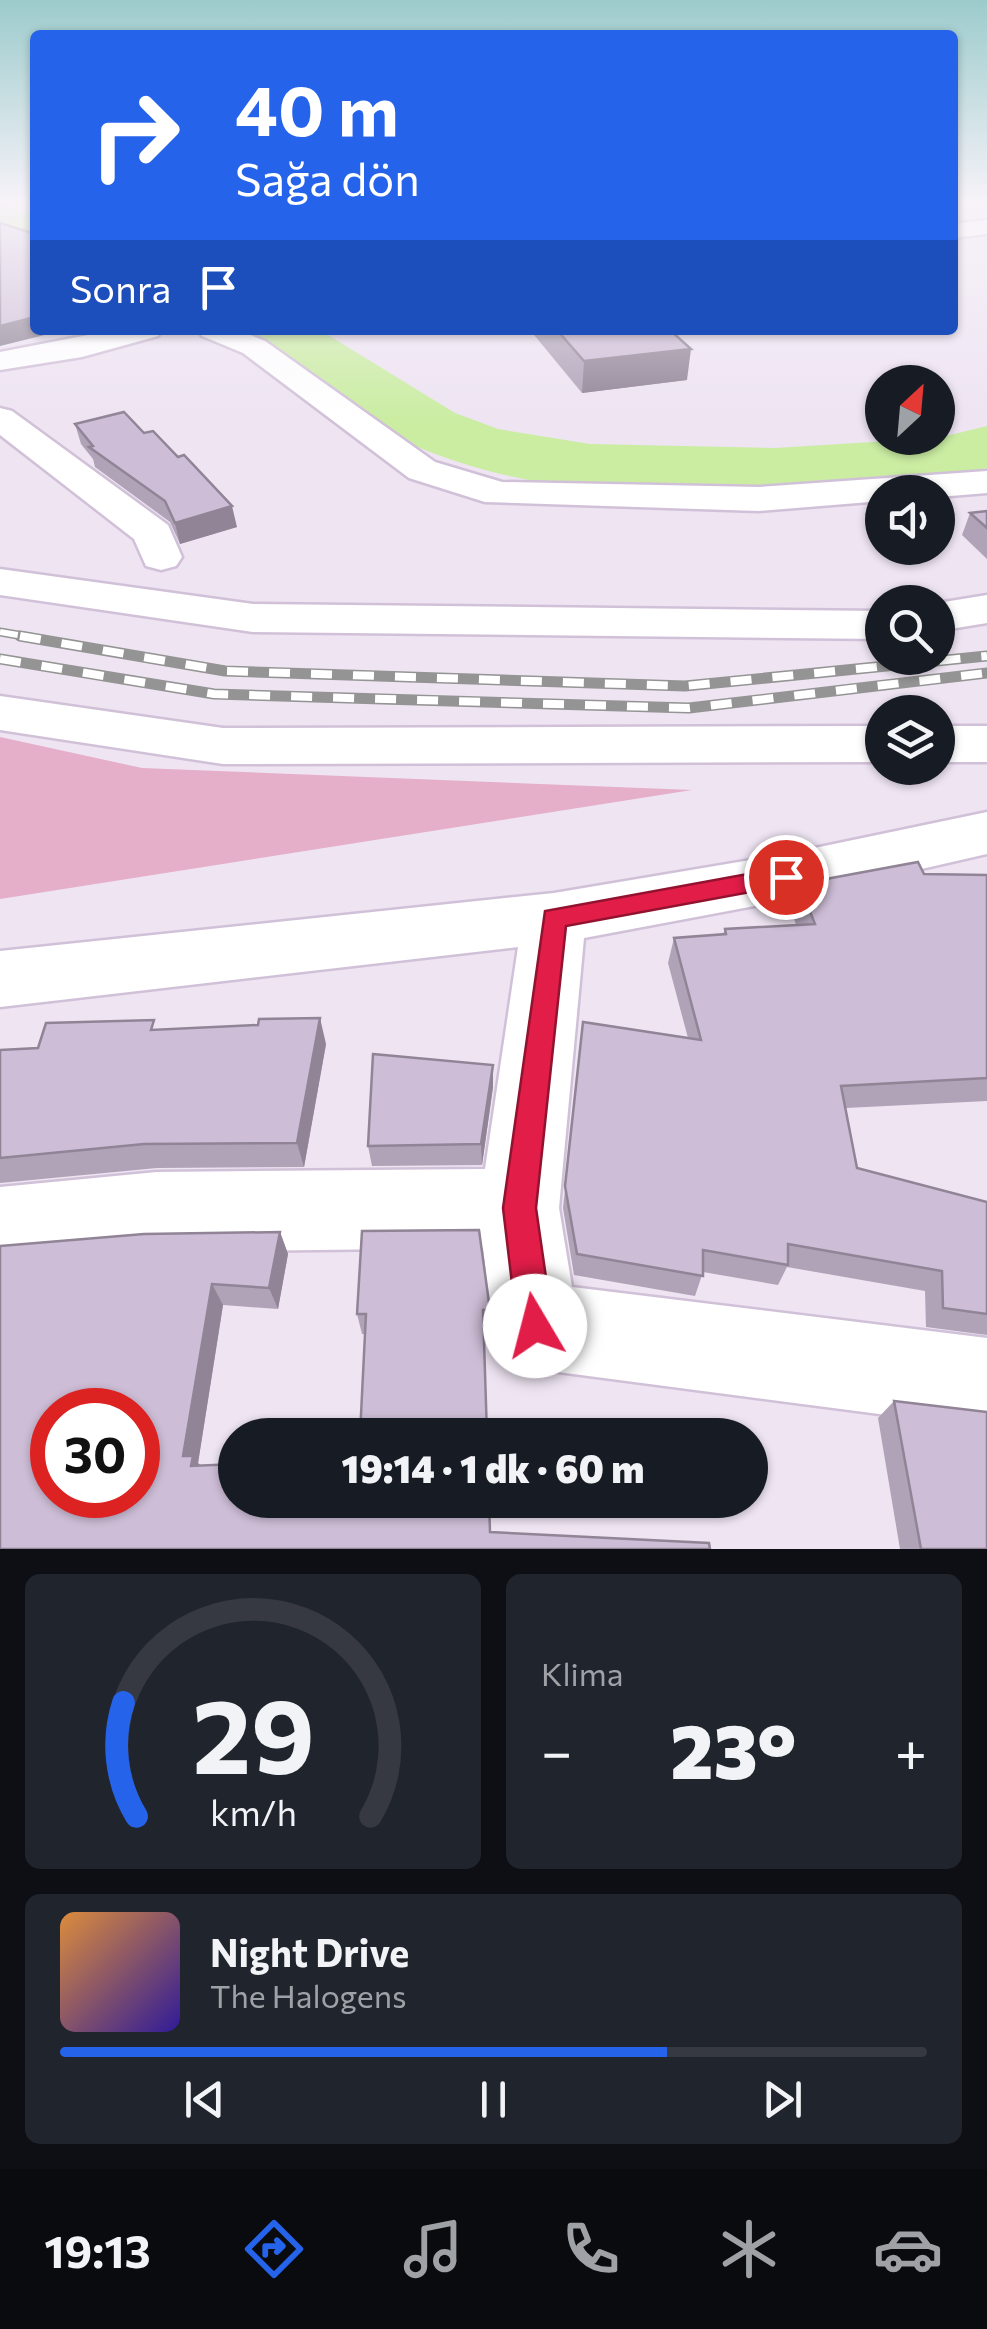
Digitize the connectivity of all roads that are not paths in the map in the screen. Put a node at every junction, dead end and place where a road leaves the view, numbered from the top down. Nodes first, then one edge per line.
1 (130, 335) edge
2 (224, 335) edge
3 (0, 361) edge
4 (0, 418) edge
5 (987, 482) edge
6 (161, 557) dead end
7 (0, 582) edge
8 (987, 609) edge
9 (955, 614) edge
10 (865, 626) edge
11 (0, 713) edge
12 (865, 744) edge
13 (955, 744) edge
14 (987, 744) edge
15 (987, 833) edge
16 (554, 918) junction
17 (0, 979) edge
18 (520, 1208) junction
19 (0, 1227) edge
20 (987, 1384) edge

1 - 3 street
2 - 5 street
4 - 6 street
7 - 10 street
8 - 9 street
11 - 12 street
13 - 14 street
15 - 16 street
16 - 17 street
16 - 18 street
18 - 19 street
18 - 20 street

